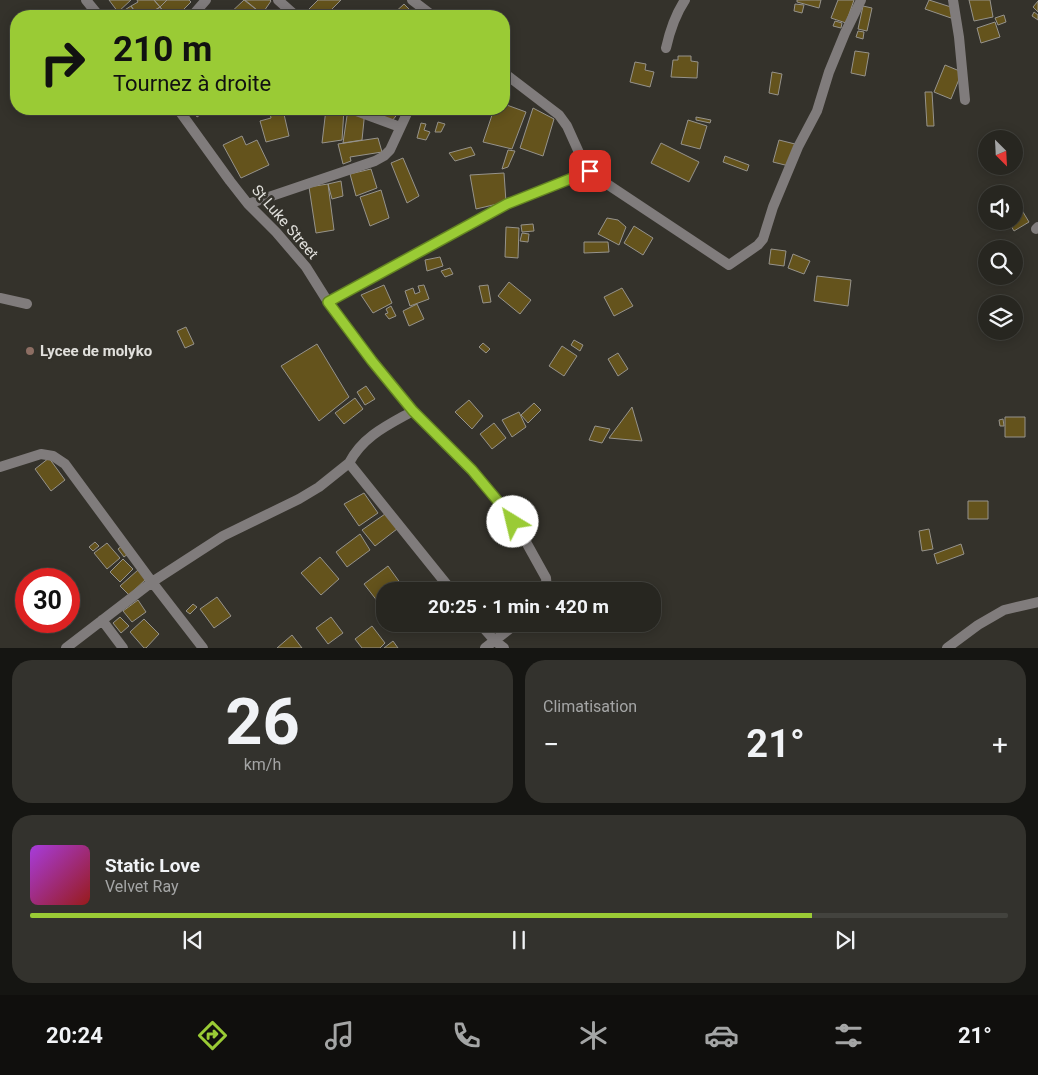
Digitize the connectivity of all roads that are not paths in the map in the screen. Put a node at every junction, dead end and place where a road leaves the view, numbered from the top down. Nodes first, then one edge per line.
1 (86, 0) edge
2 (206, 0) edge
3 (278, 0) edge
4 (412, 0) edge
5 (685, 0) edge
6 (860, 0) edge
7 (953, 0) edge
8 (94, 10) edge
9 (197, 10) edge
10 (289, 10) edge
11 (425, 10) edge
12 (666, 48) dead end
13 (510, 78) edge
14 (965, 100) dead end
15 (182, 115) edge
16 (367, 115) edge
17 (406, 115) edge
18 (400, 127) junction
19 (590, 171) junction
20 (248, 204) junction
21 (0, 298) edge
22 (328, 302) junction
23 (27, 304) dead end
24 (413, 411) junction
25 (349, 463) junction
26 (0, 467) edge
27 (152, 582) junction
28 (445, 582) edge
29 (546, 582) edge
30 (1038, 602) edge
31 (102, 620) junction
32 (487, 632) edge
33 (506, 632) edge
34 (495, 641) junction
35 (66, 648) edge
36 (123, 648) edge
37 (204, 648) edge
38 (485, 648) edge
39 (504, 648) edge
40 (947, 648) edge

1 - 8 street
2 - 9 street
3 - 10 street
4 - 11 street
5 - 12 street
6 - 19 street
7 - 14 street
13 - 19 street
15 - 20 street, St Luke Street
16 - 18 street
17 - 18 street
18 - 20 street
19 - 22 street
20 - 22 street, St Luke Street
21 - 23 street
22 - 24 street, St Luke Street
24 - 25 street
24 - 29 street, St Luke Street
25 - 27 street
25 - 28 street
26 - 27 street
27 - 31 street
27 - 37 street
30 - 40 street
31 - 35 street
31 - 36 street
32 - 34 street
33 - 34 street
34 - 38 street
34 - 39 street

